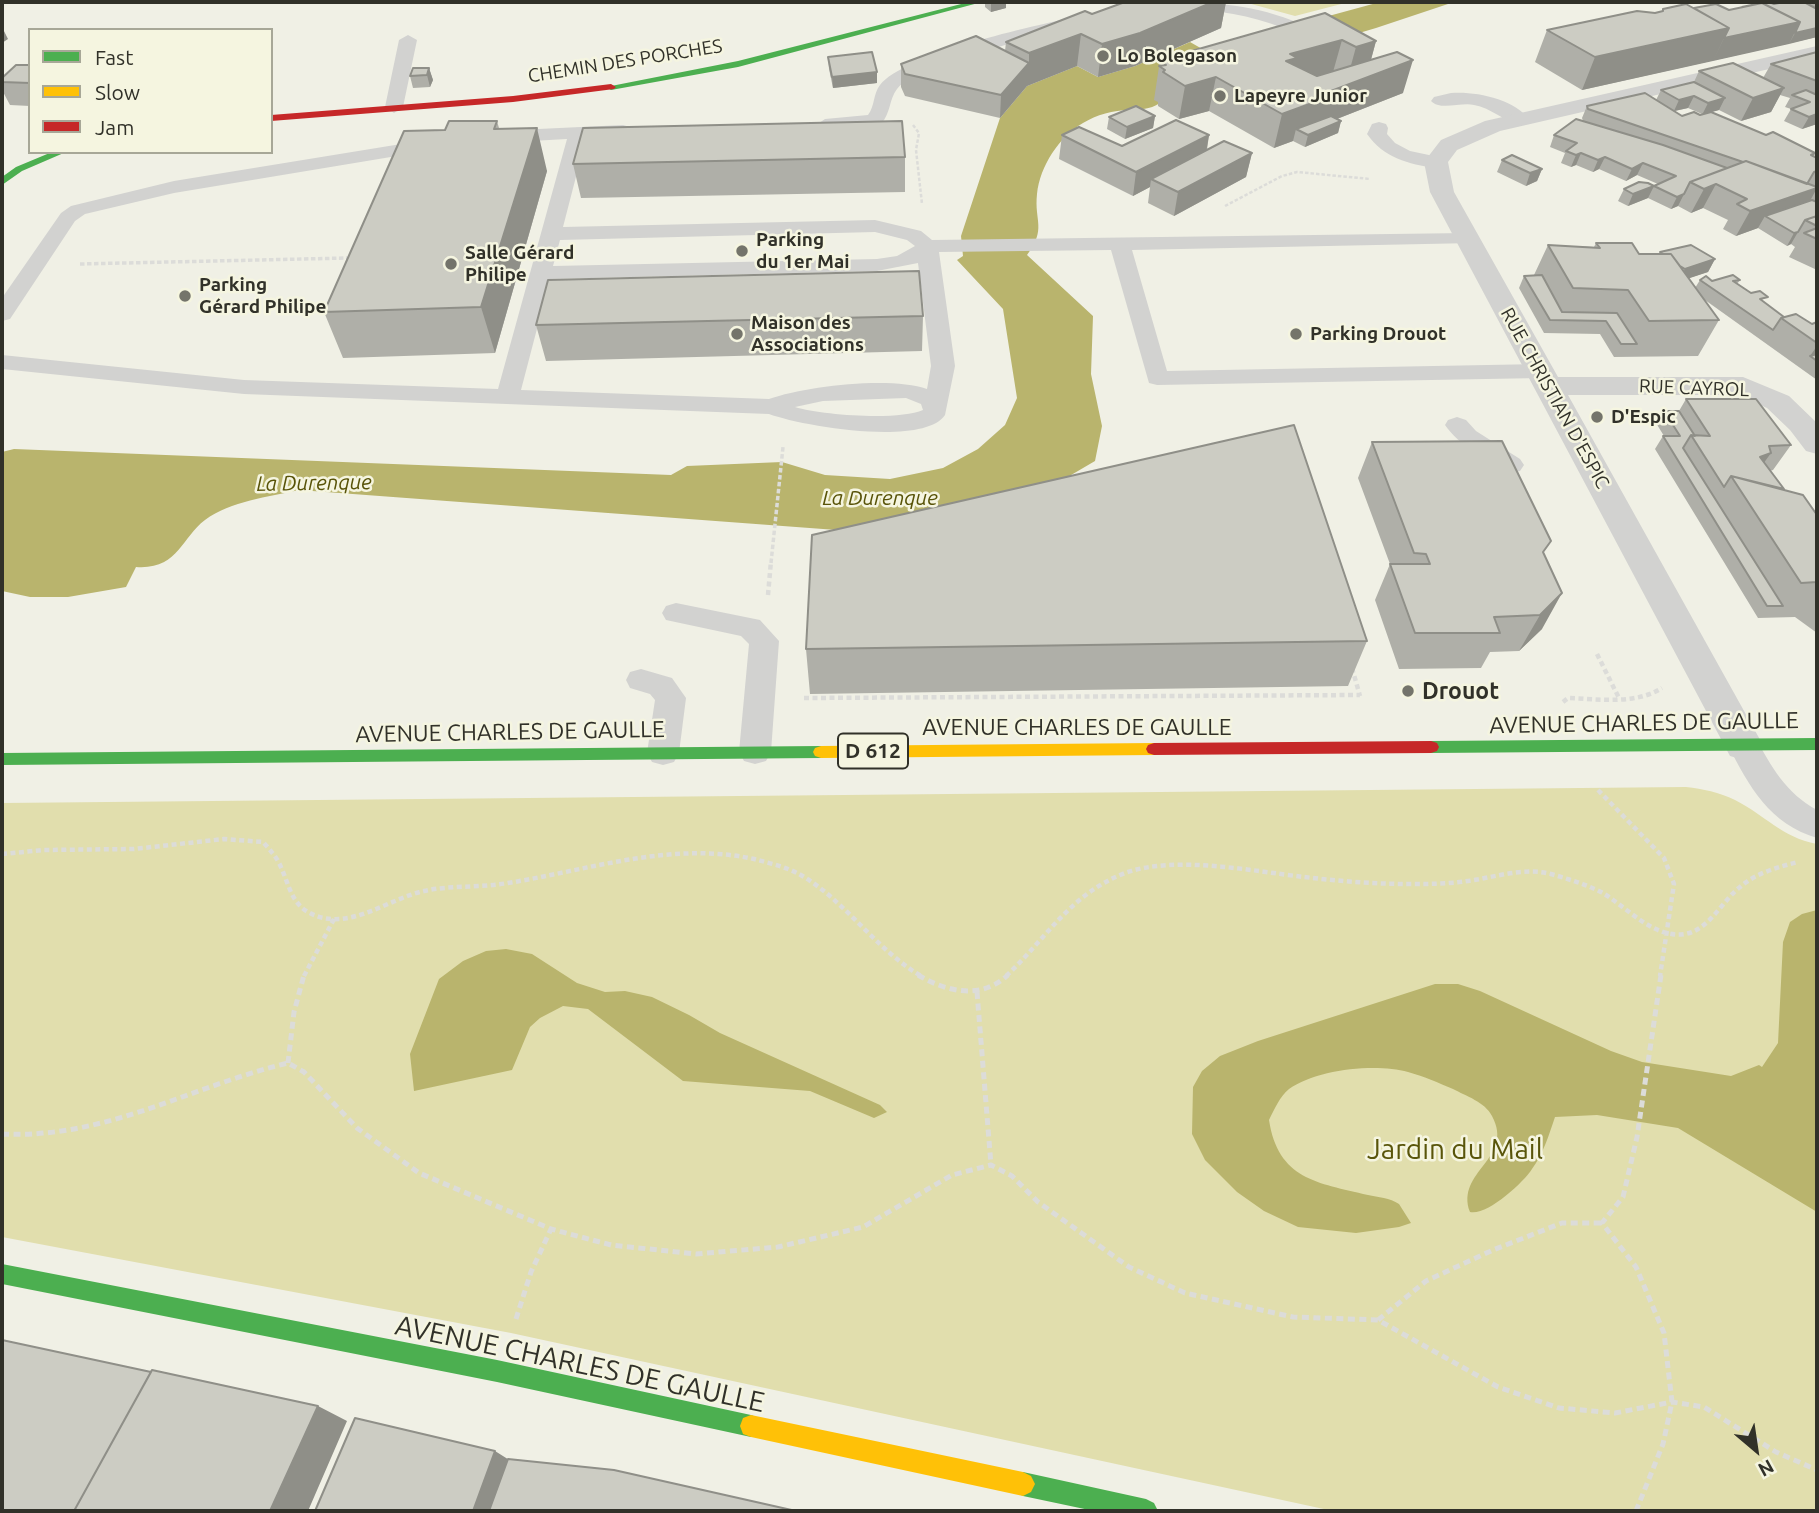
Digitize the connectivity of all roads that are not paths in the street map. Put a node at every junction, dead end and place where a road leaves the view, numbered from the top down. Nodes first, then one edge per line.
1 (978, 2) edge
2 (1166, 4) edge
3 (1100, 17) edge
4 (408, 40) dead end
5 (1326, 43) edge
6 (1817, 52) edge
7 (1440, 101) dead end
8 (394, 107) junction
9 (1550, 114) junction
10 (273, 118) edge
11 (1521, 120) junction
12 (809, 126) edge
13 (1588, 127) edge
14 (1379, 128) dead end
15 (646, 131) edge
16 (578, 133) junction
17 (56, 154) edge
18 (1436, 162) junction
19 (2, 182) edge
20 (553, 234) junction
21 (1467, 239) junction
22 (1121, 244) junction
23 (927, 246) junction
24 (542, 272) junction
25 (2, 314) edge
26 (2, 362) edge
27 (1545, 378) junction
28 (507, 399) junction
29 (1457, 425) dead end
30 (1817, 444) edge
31 (1512, 466) edge
32 (676, 613) dead end
33 (641, 680) dead end
34 (1817, 744) edge
35 (1744, 745) junction
36 (755, 752) junction
37 (663, 753) junction
38 (2, 759) edge
39 (1817, 825) edge
40 (2, 1273) edge
41 (1146, 1511) edge

1 - 8 street, CHEMIN DES PORCHES
2 - 5 lane
3 - 12 lane
4 - 8 lane
6 - 9 street
7 - 11 lane
8 - 10 street, CHEMIN DES PORCHES
9 - 11 street
9 - 13 street
11 - 18 street
14 - 18 lane
15 - 16 lane
16 - 20 lane
16 - 25 lane
17 - 19 street
18 - 21 street, RUE CHRISTIAN D'ESPIC
20 - 23 lane
20 - 24 lane
21 - 22 lane
21 - 27 street, RUE CHRISTIAN D'ESPIC
22 - 23 lane
22 - 27 lane
23 - 24 lane
23 - 28 lane
24 - 28 lane
26 - 28 lane
27 - 30 street, RUE CAYROL
27 - 35 street, RUE CHRISTIAN D'ESPIC
29 - 31 lane
32 - 36 lane
33 - 37 lane
34 - 35 street, AVENUE CHARLES DE GAULLE / D 612
35 - 36 street, AVENUE CHARLES DE GAULLE / D 612
35 - 39 lane
36 - 37 street, AVENUE CHARLES DE GAULLE / D 612
37 - 38 street, AVENUE CHARLES DE GAULLE / D 612
40 - 41 street, AVENUE CHARLES DE GAULLE

